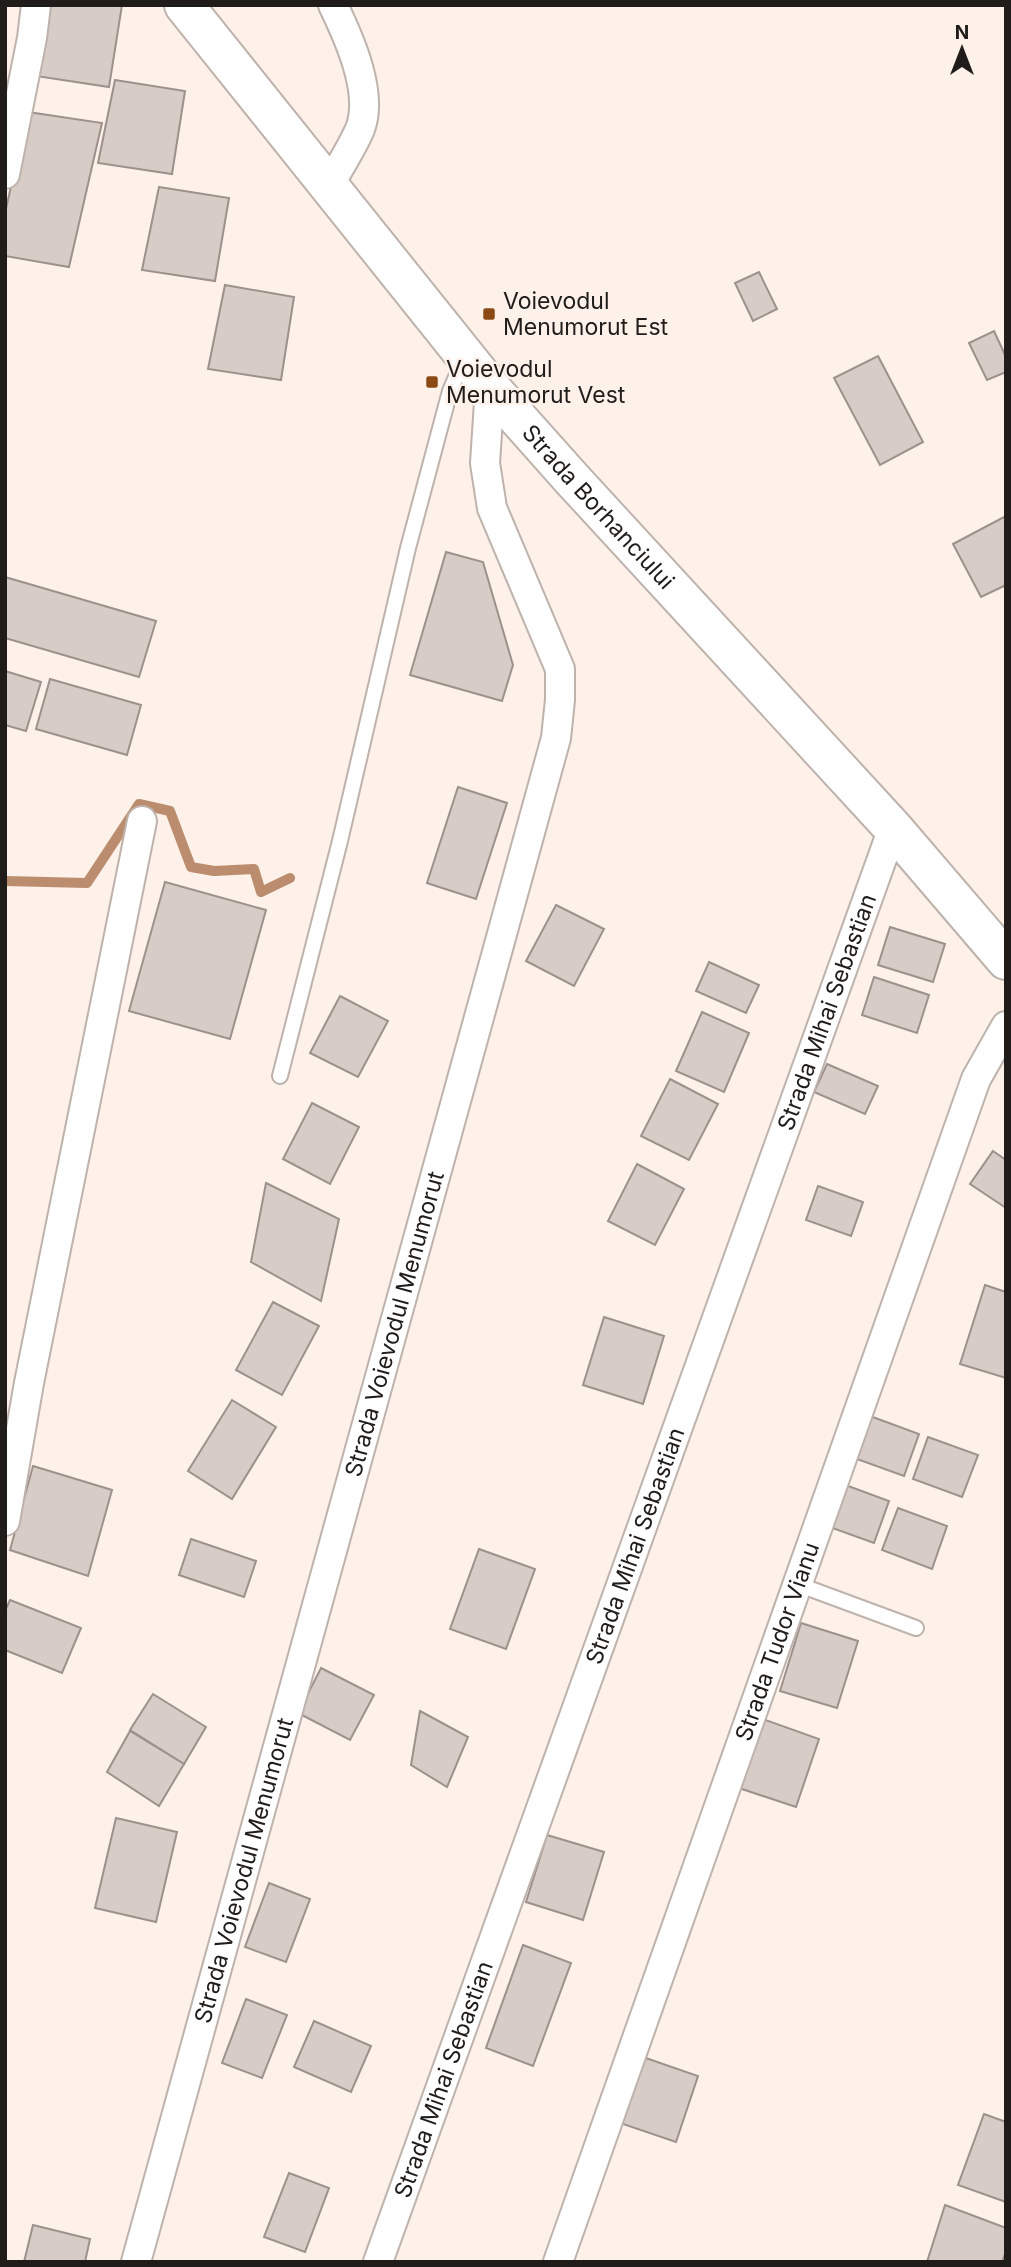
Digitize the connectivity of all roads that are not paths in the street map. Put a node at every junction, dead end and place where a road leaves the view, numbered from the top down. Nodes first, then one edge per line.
1 (36, 5) edge
2 (184, 5) edge
3 (333, 5) edge
4 (5, 174) edge
5 (329, 186) junction
6 (480, 375) junction
7 (142, 821) dead end
8 (893, 828) junction
9 (1006, 960) edge
10 (1006, 1026) edge
11 (279, 1076) dead end
12 (5, 1521) edge
13 (797, 1584) junction
14 (916, 1628) dead end
15 (135, 2262) edge
16 (378, 2262) edge
17 (558, 2262) edge

1 - 4 street
2 - 5 main road, Strada Borhanciului
3 - 5 street
5 - 6 main road, Strada Borhanciului
6 - 8 main road, Strada Borhanciului
6 - 11 lane
6 - 15 street, Strada Voievodul Menumorut
7 - 12 street
8 - 9 main road, Strada Borhanciului
8 - 16 street, Strada Mihai Sebastian
10 - 13 street, Strada Tudor Vianu
13 - 14 lane
13 - 17 street, Strada Tudor Vianu

